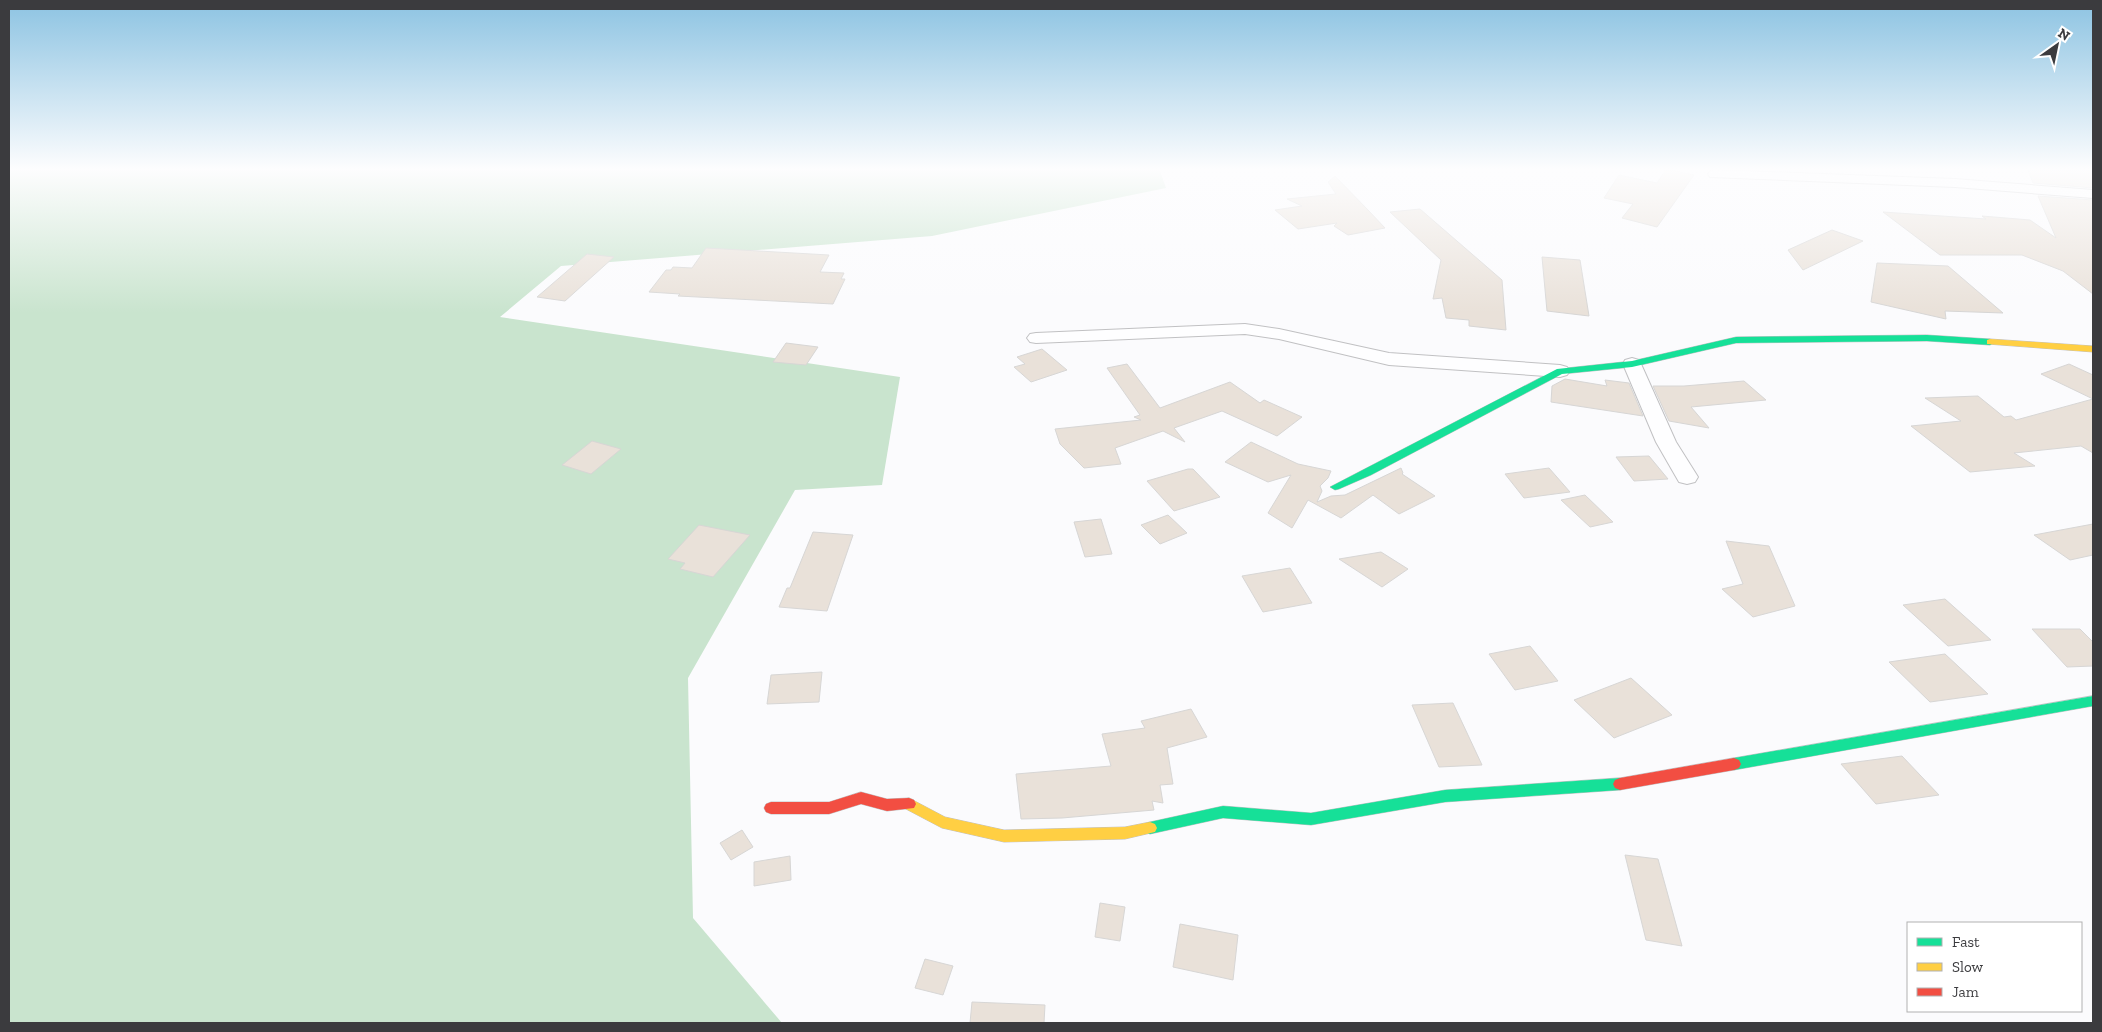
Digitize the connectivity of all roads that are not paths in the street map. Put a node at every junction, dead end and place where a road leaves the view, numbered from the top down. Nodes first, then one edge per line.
1 (1036, 338) dead end
2 (2093, 349) edge
3 (1632, 364) junction
4 (1560, 371) junction
5 (1687, 477) dead end
6 (1335, 487) dead end
7 (2093, 701) edge
8 (770, 808) dead end

1 - 4 street
2 - 3 street
3 - 4 street
3 - 5 street
4 - 6 street
7 - 8 street

